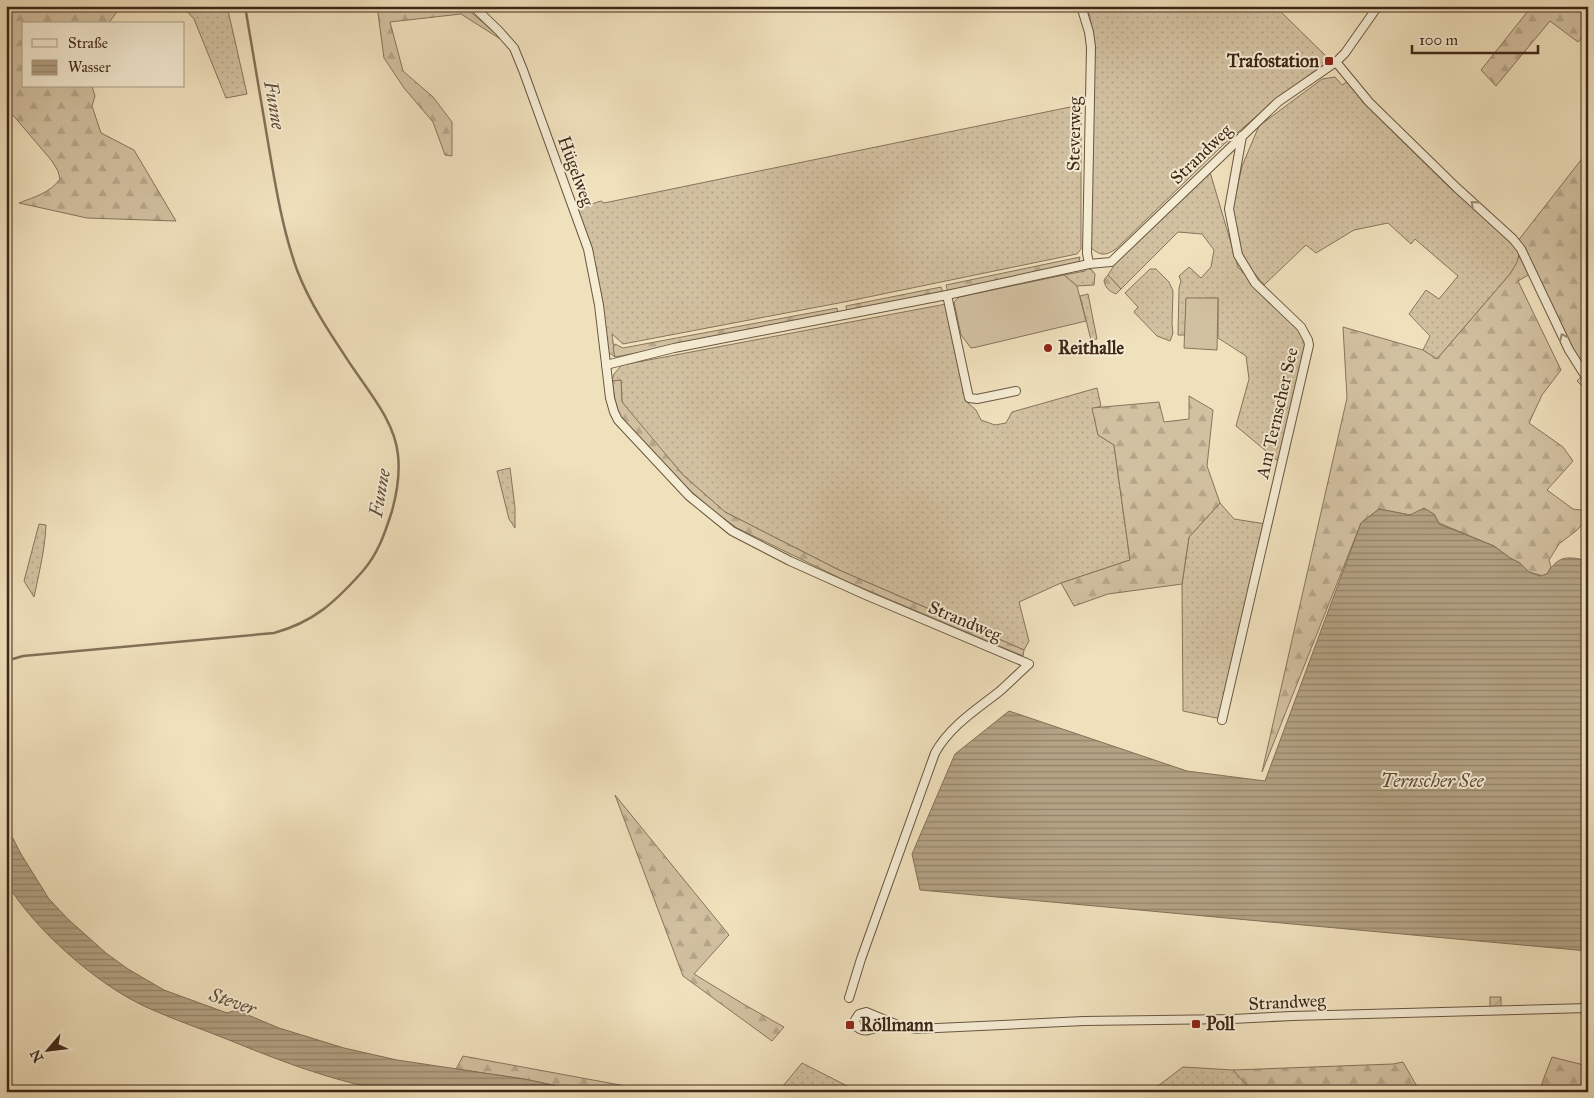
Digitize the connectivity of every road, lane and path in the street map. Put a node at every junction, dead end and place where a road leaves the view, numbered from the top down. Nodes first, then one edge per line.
1 (473, 6) edge
2 (1081, 6) edge
3 (1378, 6) edge
4 (1336, 62) junction
5 (1242, 136) junction
6 (1089, 264) junction
7 (947, 295) junction
8 (606, 365) junction
9 (1588, 375) edge
10 (1016, 390) dead end
11 (1222, 720) dead end
12 (849, 998) dead end
13 (1588, 1008) edge
14 (898, 1025) junction

1 - 8 street, Hügelweg
2 - 6 street, Steverweg
3 - 4 street, Strandweg
4 - 5 street, Strandweg
9 -> 4 street
5 - 6 street, Strandweg
5 - 11 street, Am Ternscher See
6 - 7 street, Strandweg
7 - 8 street, Strandweg
7 - 10 street
8 - 12 street, Strandweg
13 - 14 street, Strandweg
14 - 14 street, Strandweg

